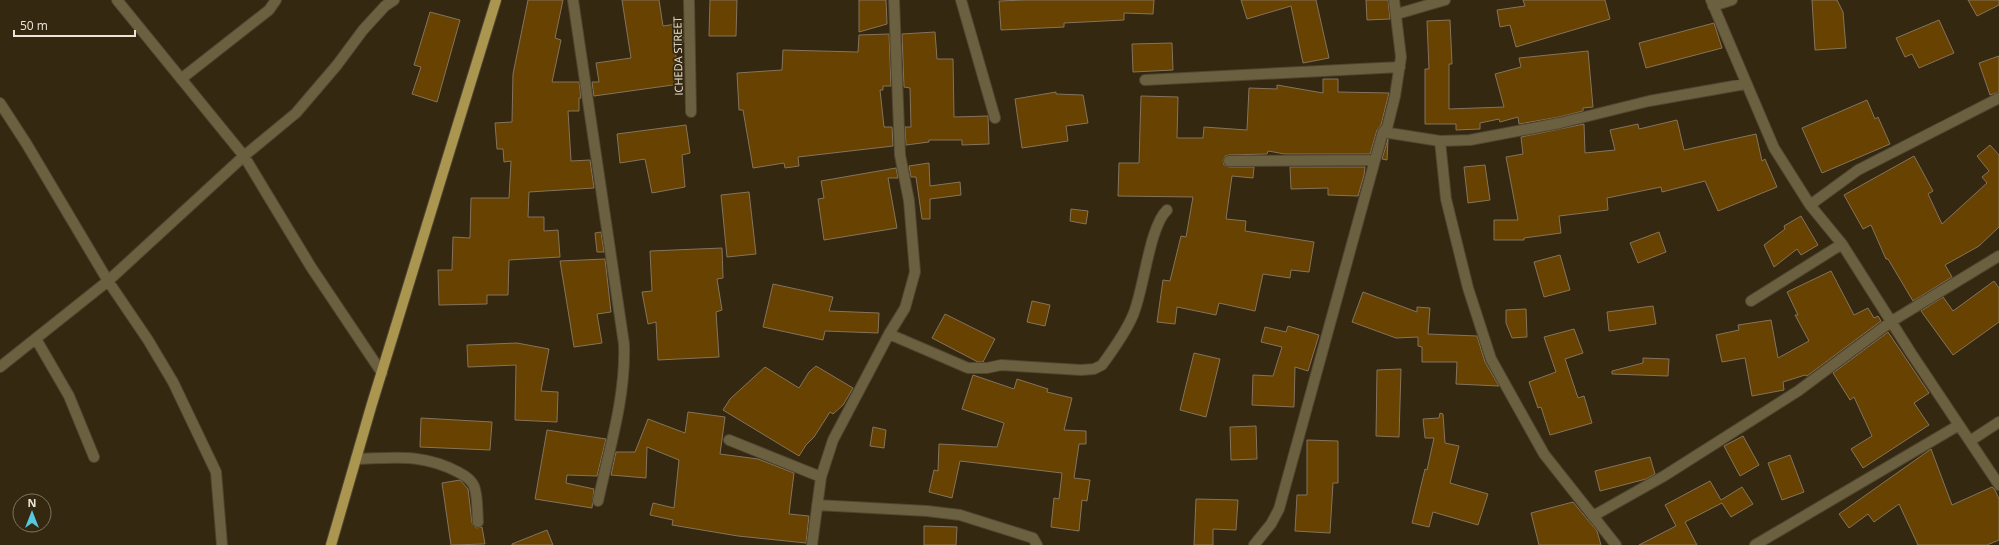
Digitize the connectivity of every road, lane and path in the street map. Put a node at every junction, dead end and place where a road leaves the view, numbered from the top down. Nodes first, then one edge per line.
1 (117, 0) edge
2 (276, 0) edge
3 (394, 0) edge
4 (496, 0) edge
5 (573, 0) edge
6 (689, 0) edge
7 (894, 0) edge
8 (961, 0) edge
9 (1394, 0) edge
10 (1445, 0) edge
11 (1732, 0) edge
12 (1712, 3) edge
13 (1397, 14) junction
14 (1400, 67) junction
15 (181, 79) junction
16 (1145, 80) dead end
17 (1745, 84) junction
18 (1999, 98) edge
19 (0, 102) edge
20 (691, 112) dead end
21 (995, 118) dead end
22 (1383, 132) junction
23 (1440, 141) junction
24 (244, 156) junction
25 (1375, 160) junction
26 (1229, 161) dead end
27 (1810, 205) junction
28 (1167, 210) dead end
29 (1842, 244) junction
30 (1999, 256) edge
31 (108, 281) junction
32 (1751, 300) dead end
33 (1892, 321) junction
34 (888, 334) junction
35 (36, 339) junction
36 (0, 367) edge
37 (382, 373) junction
38 (1999, 422) edge
39 (1959, 425) junction
40 (729, 440) dead end
41 (1970, 441) junction
42 (94, 458) dead end
43 (356, 459) junction
44 (821, 477) junction
45 (1999, 485) edge
46 (598, 501) dead end
47 (817, 505) junction
48 (1594, 516) junction
49 (478, 522) dead end
50 (222, 545) edge
51 (331, 545) edge
52 (812, 545) edge
53 (1037, 545) edge
54 (1254, 545) edge
55 (1616, 545) edge
56 (1755, 545) edge

1 - 15 street
2 - 15 street
3 - 24 street
4 - 37 main road
5 - 46 street
6 - 20 street, ICHEDA STREET
7 - 34 street
8 - 21 street
9 - 13 street
10 - 13 street
11 - 12 street
12 - 17 street
13 - 14 street
14 - 16 street
14 - 22 street
15 - 24 street
17 - 23 street
17 - 27 street
18 - 27 street
19 - 31 street
22 - 23 street
22 - 25 street
23 - 48 street
24 - 31 street
24 - 37 street
25 - 26 street
25 - 54 street
27 - 29 street
28 - 34 street
29 - 32 street
29 - 33 street
30 - 33 street
31 - 35 street
31 - 50 street
33 - 39 street
33 - 48 street
34 - 44 street
35 - 36 street
35 - 42 street
37 - 43 main road
38 - 41 street
39 - 41 street
39 - 56 street
40 - 44 street
41 - 45 street
43 - 49 street
43 - 51 main road
44 - 47 street
47 - 52 street
47 - 53 street
48 - 55 street

